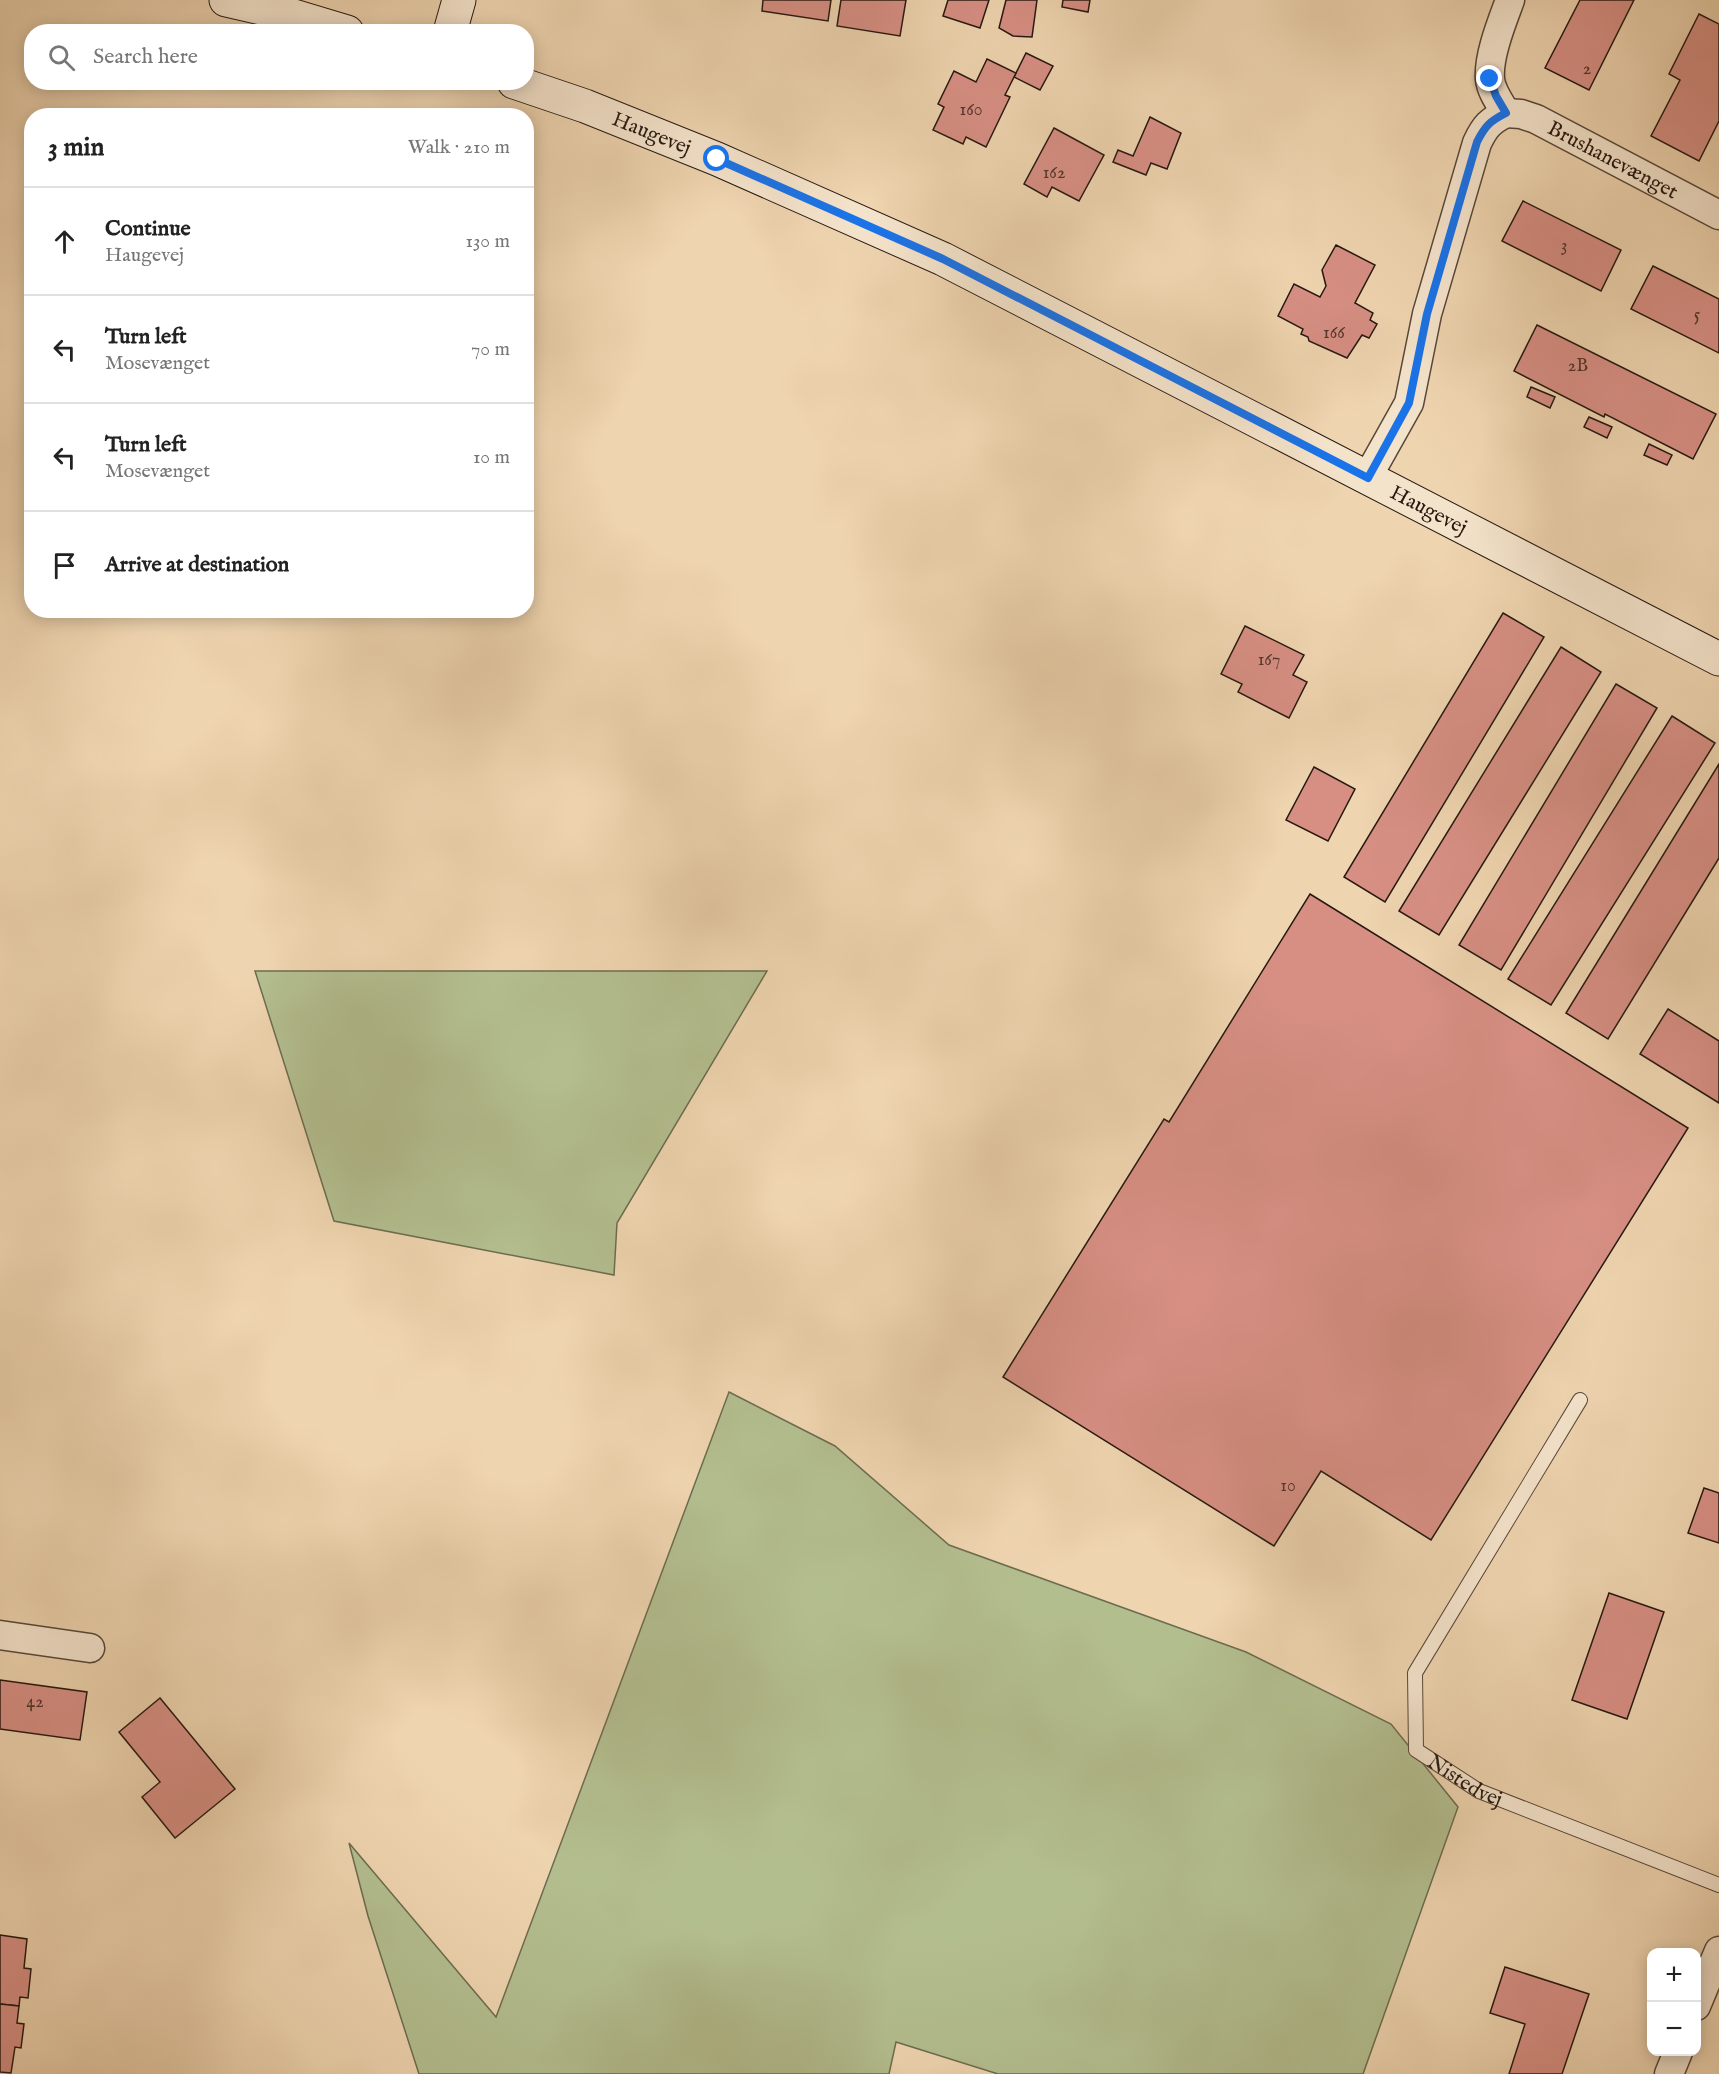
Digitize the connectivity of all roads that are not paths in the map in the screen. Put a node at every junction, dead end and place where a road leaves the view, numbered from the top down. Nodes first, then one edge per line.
1 (226, 0) edge
2 (459, 0) edge
3 (1510, 0) edge
4 (320, 24) edge
5 (452, 24) edge
6 (534, 89) edge
7 (1506, 113) junction
8 (1719, 215) edge
9 (1368, 478) junction
10 (1719, 659) edge
11 (1580, 1400) dead end
12 (0, 1635) edge
13 (90, 1648) dead end
14 (1719, 1885) edge
15 (1719, 1951) edge
16 (1698, 2002) edge
17 (1676, 2056) edge
18 (1669, 2074) edge

1 - 4 street
2 - 5 street
3 - 7 street
6 - 9 street, Haugevej
7 - 8 street, Brushanevænget
7 - 9 street
9 - 10 street, Haugevej
11 - 14 lane, Nistedvej
12 - 13 street
15 - 16 street
17 - 18 street

